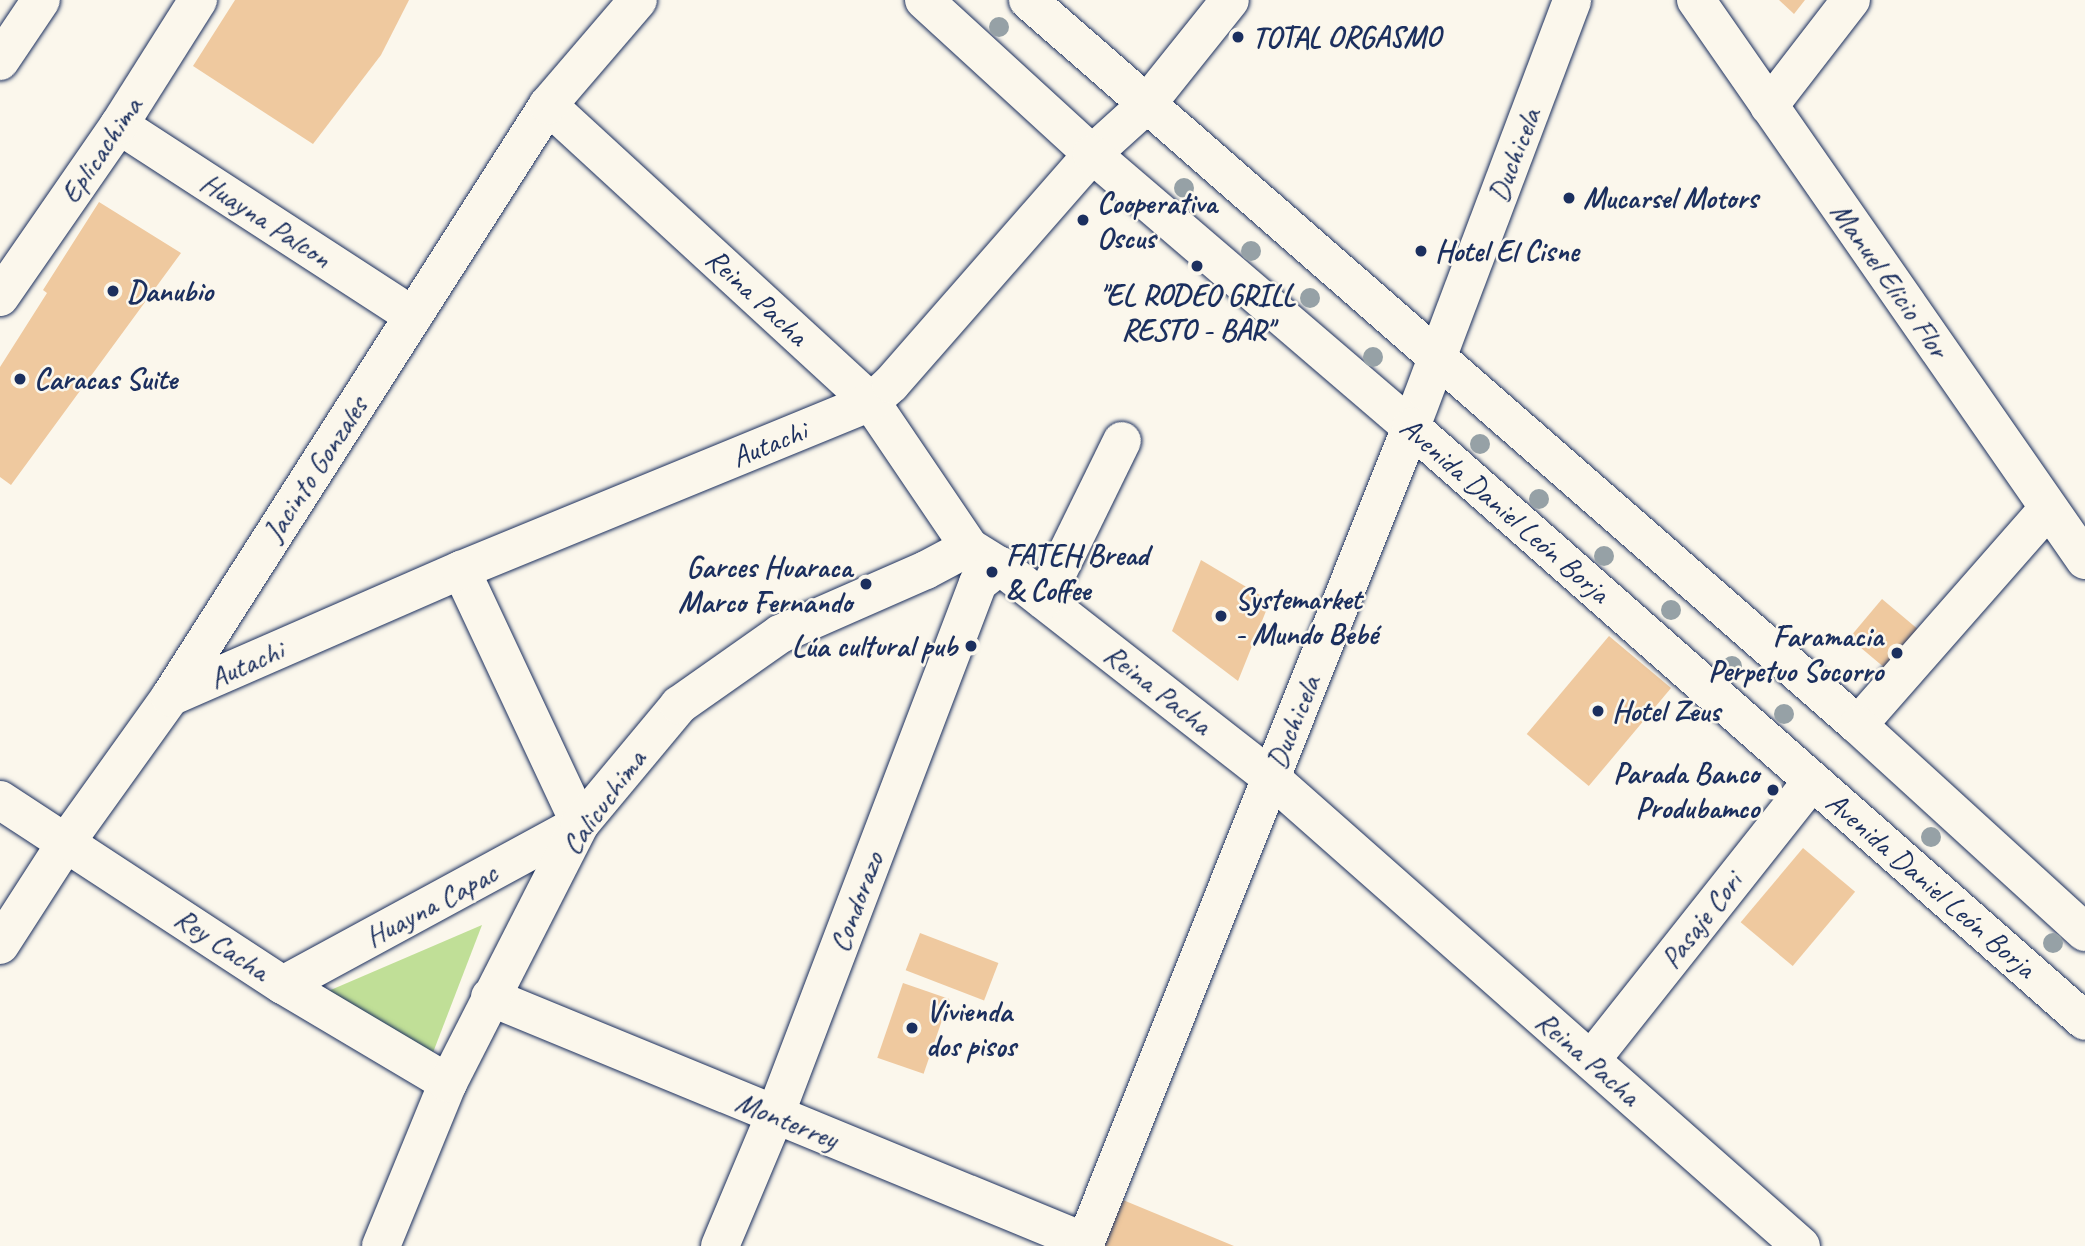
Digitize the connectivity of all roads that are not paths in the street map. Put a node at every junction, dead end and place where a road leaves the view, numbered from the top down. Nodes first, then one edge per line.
1 (41, 0) edge
2 (198, 0) edge
3 (638, 0) edge
4 (925, 0) edge
5 (1028, 0) edge
6 (1230, 0) edge
7 (1572, 0) edge
8 (1696, 0) edge
9 (1851, 0) edge
10 (0, 61) edge
11 (548, 105) junction
12 (1146, 105) junction
13 (1769, 106) junction
14 (119, 124) junction
15 (1093, 154) junction
16 (0, 297) edge
17 (413, 316) junction
18 (1437, 359) junction
19 (871, 402) junction
20 (1411, 427) junction
21 (1122, 441) dead end
22 (2048, 509) junction
23 (985, 556) junction
24 (2085, 560) edge
25 (461, 570) junction
26 (1044, 600) junction
27 (170, 697) junction
28 (1857, 725) junction
29 (1271, 778) junction
30 (1812, 781) junction
31 (0, 800) edge
32 (579, 824) junction
33 (67, 841) junction
34 (2085, 932) edge
35 (0, 945) edge
36 (283, 985) junction
37 (490, 997) junction
38 (2085, 1021) edge
39 (1591, 1060) junction
40 (448, 1083) junction
41 (775, 1115) junction
42 (1085, 1244) edge
43 (381, 1246) edge
44 (720, 1246) edge
45 (1801, 1246) edge

1 - 10 street
2 - 14 street, Eplicachima
3 - 11 street, Jacinto Gonzales
4 - 15 street, Avenida Daniel León Borja
5 - 12 street
6 - 12 street, Autachi
7 - 18 street, Duchicela
8 - 13 street, Manuel Elicio Flor
9 - 13 street
11 - 17 street, Jacinto Gonzales
11 - 19 street, Reina Pacha
12 - 15 street, Autachi
12 - 18 street
13 - 22 street, Manuel Elicio Flor
14 - 16 street, Eplicachima
14 - 17 street, Huayna Palcon
15 - 19 street, Autachi
15 - 20 street, Avenida Daniel León Borja
17 - 27 street, Jacinto Gonzales
18 - 20 street, Duchicela
18 - 28 street
19 - 23 street, Reina Pacha
19 - 25 street, Autachi
20 - 29 street, Duchicela
20 - 30 street, Avenida Daniel León Borja
21 - 26 street
22 - 24 street, Manuel Elicio Flor
22 - 28 street
23 - 26 street, Reina Pacha
23 - 32 street, Calicuchima
23 - 41 street, Condorazo
25 - 27 street, Autachi
25 - 32 street
26 - 29 street, Reina Pacha
27 - 33 street, Jacinto Gonzales
28 - 34 street
29 - 39 street, Reina Pacha
29 - 42 street, Duchicela
30 - 38 street, Avenida Daniel León Borja
30 - 39 street, Pasaje Cori
31 - 33 street, Rey Cacha
32 - 36 street, Huayna Capac
32 - 37 street, Calicuchima
33 - 35 street, Jacinto Gonzales
33 - 36 street, Rey Cacha
36 - 40 street, Rey Cacha
37 - 40 street, Calicuchima
37 - 41 street, Monterrey
39 - 45 street, Reina Pacha
40 - 43 street, Calicuchima
41 - 42 street, Monterrey
41 - 44 street, Condorazo

